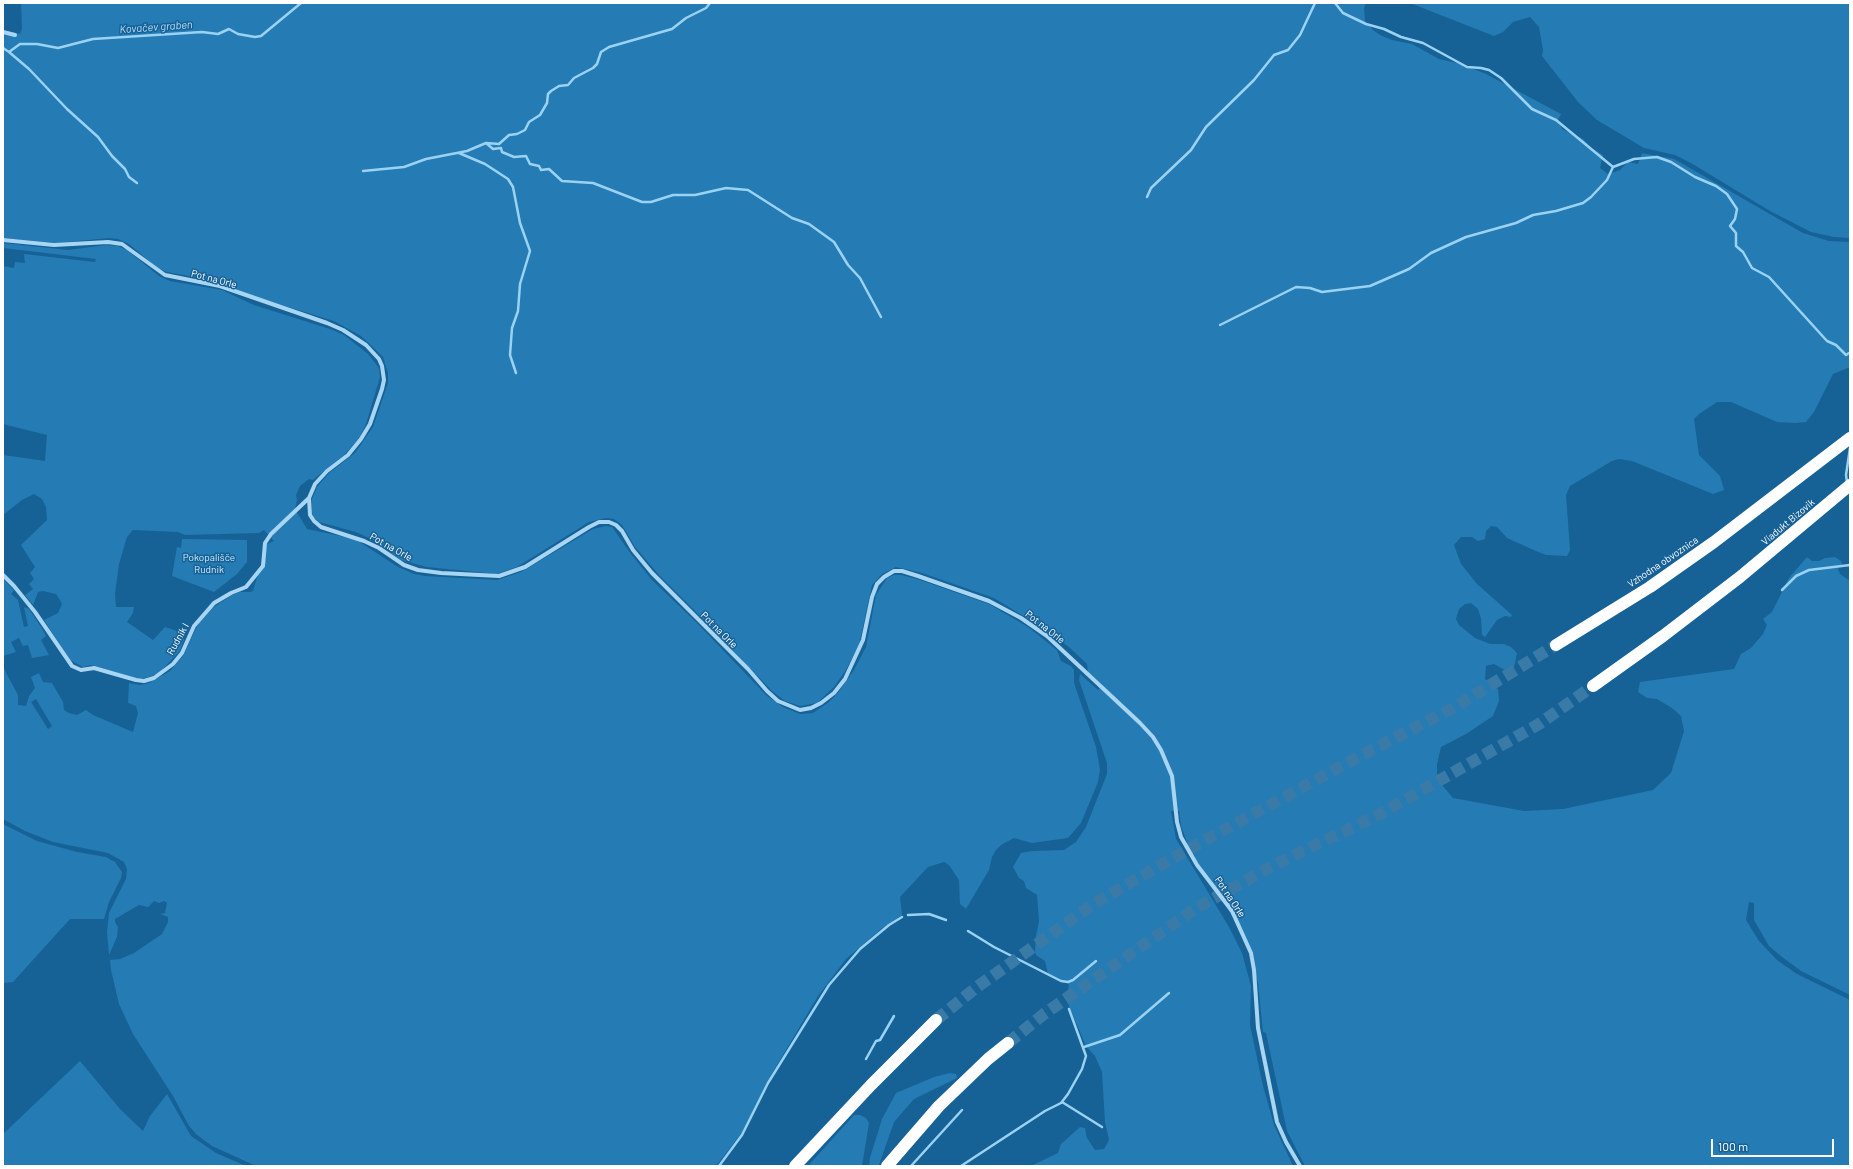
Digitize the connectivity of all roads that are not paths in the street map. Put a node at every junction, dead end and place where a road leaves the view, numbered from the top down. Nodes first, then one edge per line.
1 (3, 32) edge
2 (15, 35) dead end
3 (3, 240) edge
4 (1850, 438) edge
5 (1850, 485) edge
6 (309, 498) junction
7 (3, 575) edge
8 (1556, 645) tunnel mouth
9 (1594, 686) tunnel mouth
10 (936, 1020) tunnel mouth
11 (1008, 1043) tunnel mouth
12 (795, 1166) edge
13 (888, 1166) edge
14 (1300, 1166) edge

1 - 2 street
3 - 6 street, Pot na Orle
4 - 8 highway, Vzhodna obvoznica
5 - 9 highway, Viadukt Bizovik
6 - 7 street, Rudnik I
6 - 14 street, Pot na Orle
10 - 12 highway
11 - 13 highway

